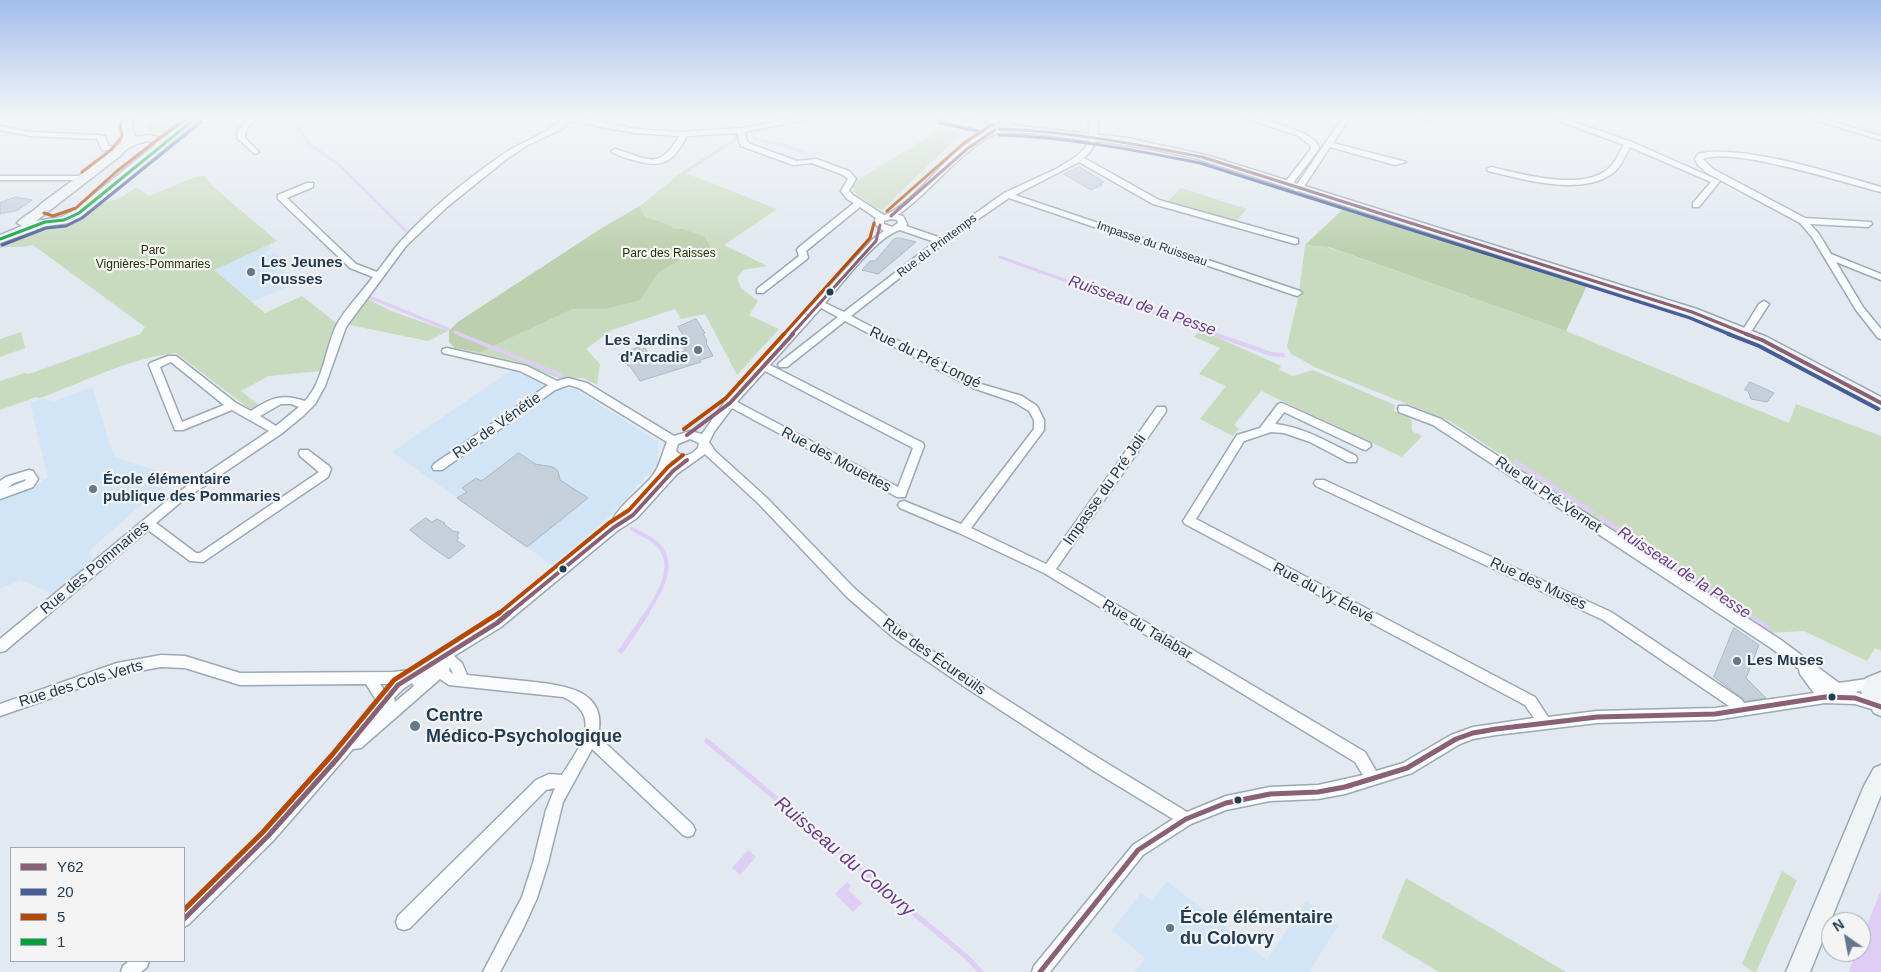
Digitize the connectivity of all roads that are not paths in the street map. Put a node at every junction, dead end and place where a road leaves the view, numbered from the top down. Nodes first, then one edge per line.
1 (104, 162) edge
2 (140, 162) edge
3 (497, 162) edge
4 (817, 162) edge
5 (950, 162) edge
6 (1070, 162) edge
7 (1086, 162) edge
8 (1214, 162) edge
9 (1307, 162) edge
10 (1313, 162) edge
11 (1616, 162) edge
12 (1673, 162) edge
13 (1700, 162) edge
14 (1774, 162) edge
15 (1491, 170) dead end
16 (0, 178) edge
17 (1715, 180) junction
18 (77, 182) junction
19 (310, 185) dead end
20 (1292, 187) junction
21 (1881, 190) edge
22 (1007, 195) junction
23 (1760, 198) junction
24 (912, 200) junction
25 (860, 203) junction
26 (1696, 205) dead end
27 (41, 218) junction
28 (884, 220) junction
29 (1803, 221) junction
30 (1868, 224) dead end
31 (897, 225) junction
32 (0, 233) edge
33 (0, 239) edge
34 (876, 241) junction
35 (942, 241) junction
36 (1295, 241) dead end
37 (1828, 256) junction
38 (379, 276) junction
39 (1881, 277) edge
40 (760, 291) dead end
41 (1297, 293) dead end
42 (820, 304) junction
43 (1764, 304) dead end
44 (845, 318) junction
45 (1746, 333) junction
46 (1881, 336) edge
47 (447, 350) dead end
48 (783, 365) dead end
49 (762, 366) junction
50 (556, 385) junction
51 (730, 403) junction
52 (1881, 403) edge
53 (307, 405) junction
54 (232, 406) junction
55 (1403, 409) dead end
56 (1161, 410) dead end
57 (252, 416) junction
58 (276, 431) junction
59 (1264, 431) junction
60 (687, 435) junction
61 (672, 445) junction
62 (705, 445) junction
63 (1366, 446) dead end
64 (304, 453) dead end
65 (688, 459) junction
66 (1352, 459) dead end
67 (725, 467) junction
68 (438, 468) dead end
69 (1320, 483) dead end
70 (0, 487) edge
71 (0, 495) edge
72 (904, 505) dead end
73 (148, 524) junction
74 (613, 528) junction
75 (963, 530) junction
76 (1048, 570) junction
77 (0, 647) edge
78 (1799, 662) junction
79 (445, 663) junction
80 (412, 675) junction
81 (370, 678) junction
82 (1877, 682) edge
83 (421, 686) junction
84 (1838, 690) junction
85 (1825, 697) junction
86 (384, 700) junction
87 (400, 704) junction
88 (1880, 706) edge
89 (0, 710) edge
90 (1742, 711) junction
91 (1545, 723) junction
92 (590, 738) junction
93 (337, 759) junction
94 (1880, 777) edge
95 (1373, 779) junction
96 (565, 782) junction
97 (1180, 822) junction
98 (688, 830) dead end
99 (185, 918) edge
100 (404, 922) dead end
101 (140, 962) edge
102 (129, 972) edge
103 (491, 972) edge
104 (1040, 972) edge
105 (1798, 972) edge

1 - 18 main road
2 - 27 main road
3 - 38 street, Rue des Pommaries
4 - 25 street
5 - 24 street
6 - 22 street, Rue du Printemps
7 - 36 street
8 - 20 main road
9 - 20 street
10 - 20 street
11 - 15 street
12 - 17 street
13 - 23 street
14 - 21 street
16 - 18 street
17 - 23 street
17 - 26 street
18 - 27 main road
19 - 38 street
20 - 45 main road
22 - 35 street, Rue du Printemps
22 - 41 street, Impasse du Ruisseau
23 - 29 street
24 - 28 street
24 - 31 street
25 - 28 street
25 - 40 street
27 - 32 main road
27 - 33 main road
28 - 31 street
28 - 31 street
28 - 34 street
29 - 30 street
29 - 37 street
31 - 34 street
31 - 35 street
34 - 42 street
35 - 44 street, Rue du Printemps
37 - 39 street
37 - 46 street
38 - 53 street, Rue des Pommaries
42 - 44 street, Rue du Pré Longé
42 - 49 street
43 - 45 street
44 - 48 street, Rue du Printemps
44 - 75 street, Rue du Pré Longé
45 - 52 main road
47 - 50 street, Rue de Vénétie
49 - 51 street
49 - 51 street, Rue des Mouettes
50 - 61 street, Rue de Vénétie
50 - 68 street, Rue de Vénétie
51 - 60 street
51 - 62 street
53 - 57 street
53 - 58 street, Rue des Pommaries
54 - 54 street
54 - 57 street
55 - 78 street, Rue du Pré-Vernet
56 - 76 street, Impasse du Pré Joli
57 - 58 street
58 - 73 street, Rue des Pommaries
59 - 63 street
59 - 66 street
59 - 91 street, Rue du Vy Élevé
60 - 61 street
60 - 62 street
61 - 65 street
61 - 74 street
62 - 65 street
62 - 67 street, Rue des Écureuils
64 - 73 street
65 - 67 street, Rue des Écureuils
65 - 74 street
67 - 97 street, Rue des Écureuils
69 - 90 street, Rue des Muses
70 - 71 street
72 - 75 street, Rue du Talabar
73 - 77 street, Rue des Pommaries
74 - 79 street
75 - 76 street, Rue du Talabar
76 - 95 street, Rue du Talabar
78 - 84 street, Rue du Pré-Vernet
78 - 85 street
79 - 80 street
79 - 83 street
79 - 92 street
80 - 81 street, Rue des Cols Verts
80 - 83 street
80 - 86 street
81 - 86 street
81 - 89 street, Rue des Cols Verts
82 - 84 street
82 - 88 main road
83 - 87 street
84 - 85 street
85 - 88 street
85 - 90 street
86 - 87 street
86 - 93 street
87 - 93 street
90 - 91 street
91 - 95 street
92 - 96 street
92 - 98 street
93 - 99 street
94 - 105 main road
95 - 97 street
96 - 100 street
96 - 103 street
97 - 104 street
101 - 102 street

